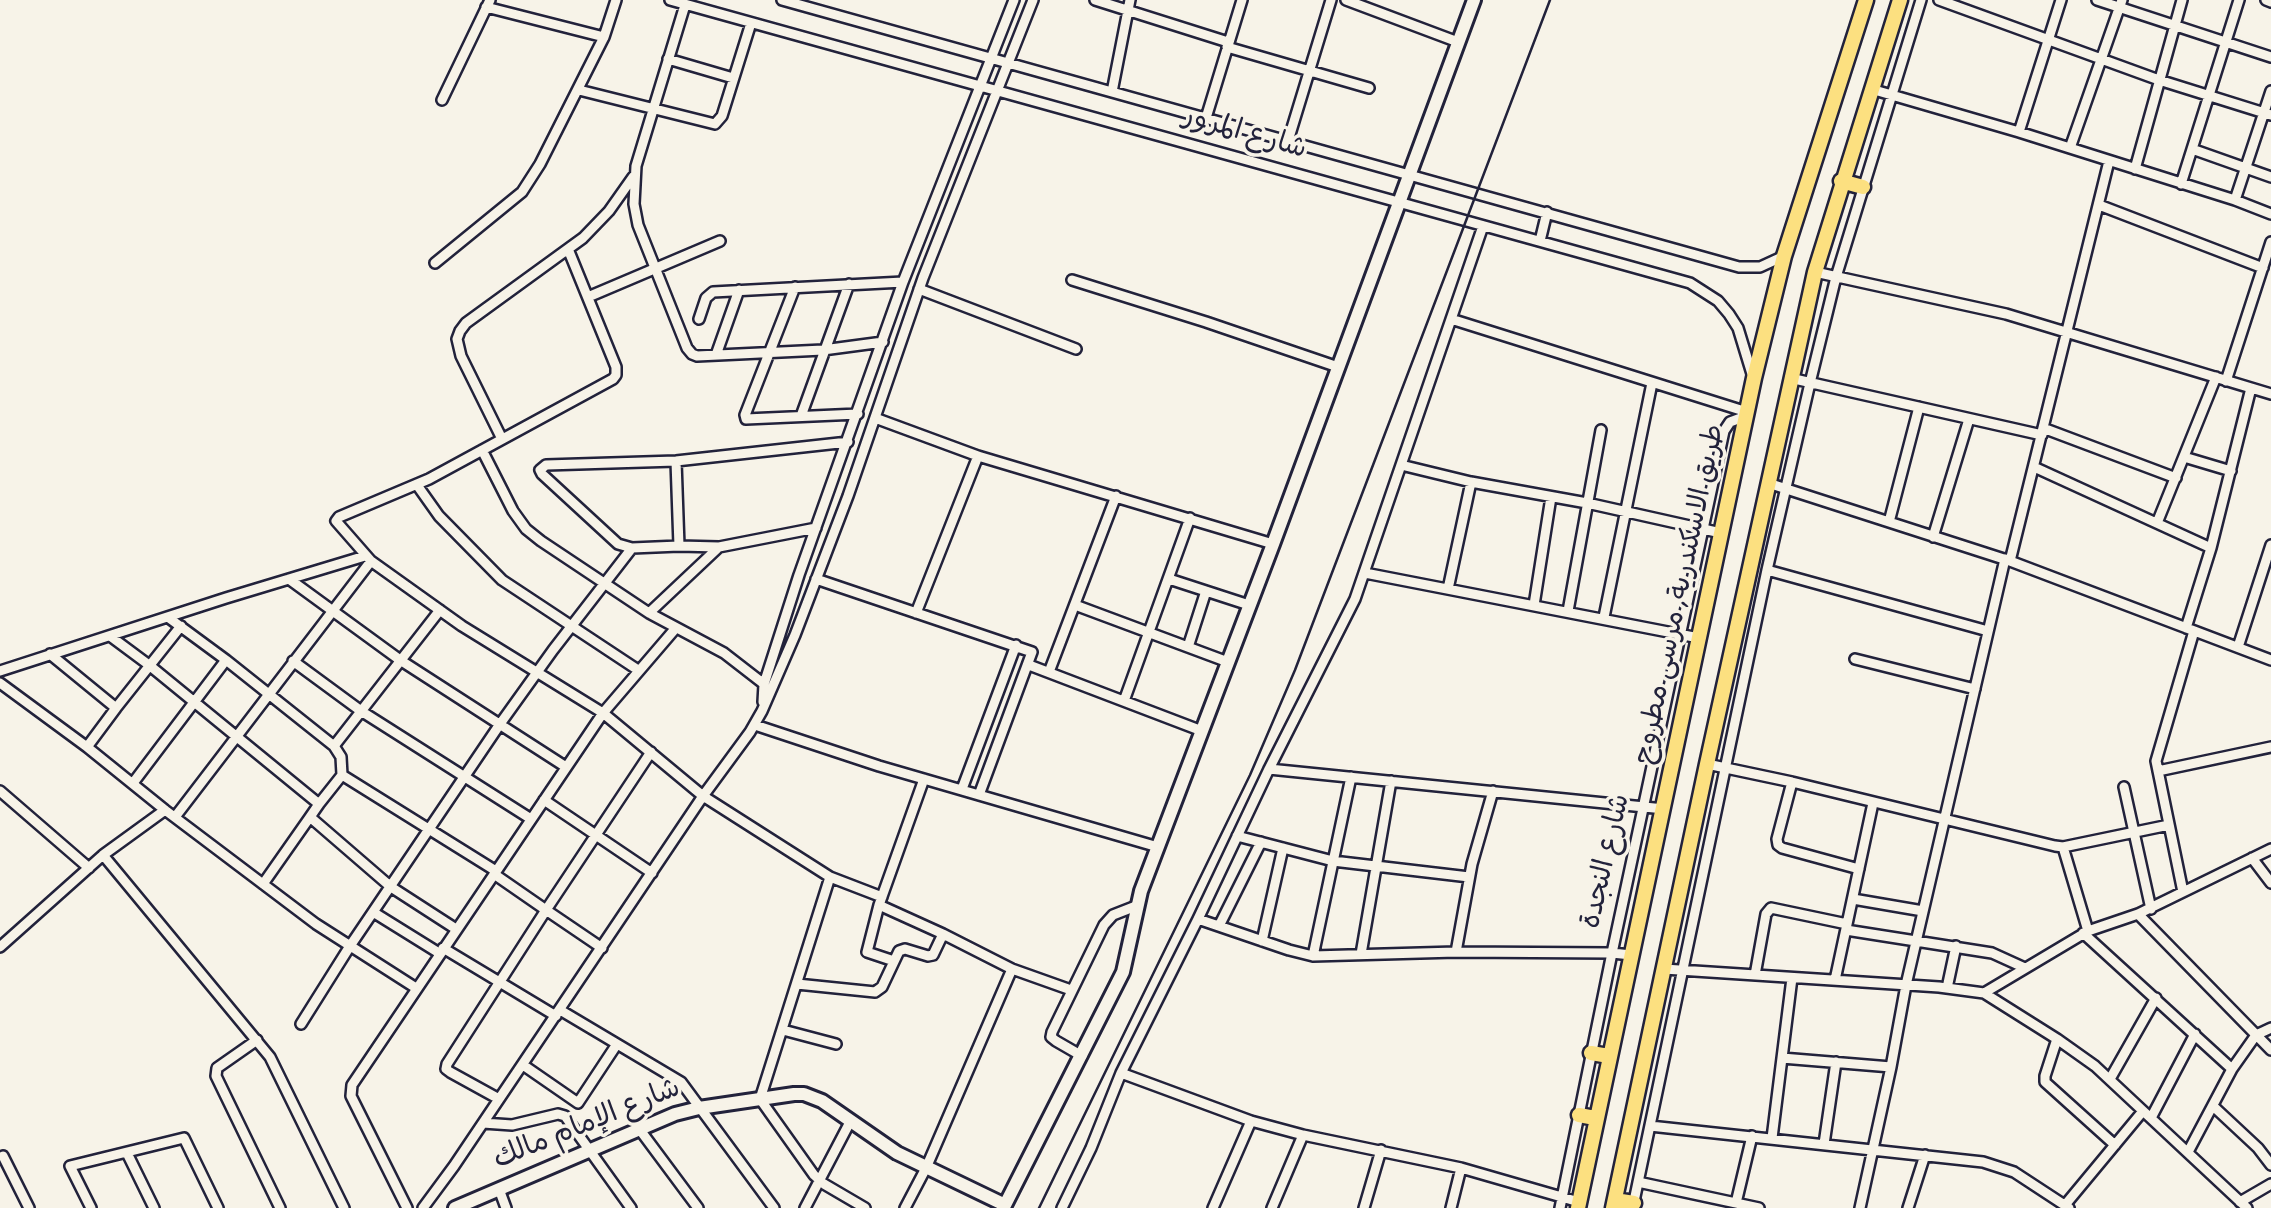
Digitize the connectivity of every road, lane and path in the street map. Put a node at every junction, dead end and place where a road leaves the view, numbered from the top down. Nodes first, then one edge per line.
1 (616, 0) edge
2 (670, 0) edge
3 (782, 0) edge
4 (1014, 0) edge
5 (1033, 0) edge
6 (1095, 0) edge
7 (1242, 0) edge
8 (1331, 0) edge
9 (1346, 0) edge
10 (1474, 0) edge
11 (1866, 0) edge
12 (1900, 0) edge
13 (1920, 0) edge
14 (1939, 0) edge
15 (2061, 0) edge
16 (2097, 0) edge
17 (2182, 0) edge
18 (2239, 0) edge
19 (2266, 0) edge
20 (2271, 2) edge
21 (488, 4) edge
22 (2120, 4) edge
23 (685, 5) junction
24 (1129, 5) edge
25 (751, 23) junction
26 (2175, 25) junction
27 (604, 37) junction
28 (2049, 40) junction
29 (1458, 42) junction
30 (2226, 42) junction
31 (1227, 44) junction
32 (2271, 57) edge
33 (668, 59) junction
34 (991, 59) junction
35 (2101, 59) junction
36 (1009, 64) junction
37 (1310, 71) junction
38 (733, 78) junction
39 (2160, 80) junction
40 (979, 87) junction
41 (1369, 88) dead end
42 (1871, 89) junction
43 (579, 90) junction
44 (2271, 91) edge
45 (997, 92) junction
46 (1112, 92) junction
47 (1892, 94) junction
48 (2209, 96) junction
49 (442, 100) dead end
50 (652, 110) junction
51 (2267, 114) edge
52 (1206, 118) junction
53 (2019, 132) junction
54 (1289, 141) junction
55 (2070, 149) junction
56 (2192, 149) junction
57 (2109, 161) junction
58 (2246, 168) junction
59 (2134, 169) junction
60 (1409, 174) junction
61 (634, 176) junction
62 (2271, 177) edge
63 (1841, 181) junction
64 (2181, 184) junction
65 (1863, 187) junction
66 (2235, 200) junction
67 (1399, 203) junction
68 (2099, 205) junction
69 (1547, 212) junction
70 (2271, 214) edge
71 (1483, 226) junction
72 (720, 241) dead end
73 (1540, 241) junction
74 (2271, 242) edge
75 (568, 249) junction
76 (1784, 256) junction
77 (435, 262) dead end
78 (654, 268) junction
79 (2263, 268) junction
80 (1815, 272) junction
81 (1836, 277) junction
82 (1072, 280) dead end
83 (903, 282) junction
84 (849, 284) junction
85 (795, 287) junction
86 (919, 289) junction
87 (739, 290) junction
88 (588, 297) junction
89 (699, 319) dead end
90 (1451, 319) junction
91 (2067, 332) junction
92 (883, 342) junction
93 (1076, 349) dead end
94 (823, 350) junction
95 (770, 353) junction
96 (716, 355) junction
97 (1338, 367) junction
98 (2216, 377) junction
99 (1754, 378) junction
100 (1790, 378) junction
101 (2226, 381) junction
102 (1652, 383) junction
103 (1810, 383) junction
104 (2252, 388) junction
105 (2271, 394) edge
106 (1919, 407) junction
107 (858, 414) junction
108 (1746, 414) junction
109 (800, 416) junction
110 (875, 418) junction
111 (1969, 419) junction
112 (1601, 430) dead end
113 (2043, 432) junction
114 (502, 439) junction
115 (848, 443) junction
116 (482, 450) junction
117 (978, 456) junction
118 (2184, 457) junction
119 (676, 461) junction
120 (1402, 465) junction
121 (2034, 467) junction
122 (2231, 471) junction
123 (2176, 478) junction
124 (1471, 482) junction
125 (1768, 483) junction
126 (417, 485) junction
127 (1786, 489) junction
128 (1116, 496) junction
129 (1551, 497) junction
130 (1587, 503) junction
131 (1626, 512) junction
132 (1190, 518) junction
133 (1889, 522) junction
134 (2157, 523) junction
135 (816, 528) junction
136 (1703, 529) junction
137 (1721, 533) junction
138 (1933, 537) junction
139 (1273, 544) junction
140 (2271, 545) edge
141 (679, 546) junction
142 (719, 547) junction
143 (632, 548) junction
144 (2211, 548) junction
145 (368, 559) junction
146 (2008, 560) junction
147 (1767, 570) junction
148 (1365, 573) junction
149 (289, 579) junction
150 (816, 579) junction
151 (1169, 579) junction
152 (605, 584) junction
153 (1448, 589) junction
154 (1206, 591) junction
155 (1075, 605) junction
156 (1250, 605) junction
157 (1534, 605) junction
158 (333, 610) junction
159 (440, 610) junction
160 (1568, 611) junction
161 (649, 613) junction
162 (916, 613) junction
163 (1604, 617) junction
164 (169, 618) junction
165 (181, 626) junction
166 (572, 626) junction
167 (675, 629) junction
168 (2190, 629) junction
169 (1988, 631) junction
170 (1149, 632) junction
171 (1682, 634) junction
172 (110, 636) junction
173 (1699, 638) junction
174 (1016, 645) junction
175 (1188, 647) junction
176 (2238, 647) junction
177 (50, 654) junction
178 (1855, 659) dead end
179 (226, 660) junction
180 (400, 660) junction
181 (2271, 660) edge
182 (293, 661) junction
183 (1228, 662) junction
184 (149, 665) junction
185 (1029, 665) junction
186 (638, 670) junction
187 (0, 671) edge
188 (1049, 672) junction
189 (538, 673) junction
190 (0, 683) edge
191 (764, 684) junction
192 (1975, 689) junction
193 (268, 692) junction
194 (1124, 701) junction
195 (194, 702) junction
196 (116, 708) junction
197 (361, 711) junction
198 (762, 711) junction
199 (603, 713) junction
200 (500, 724) junction
201 (755, 725) junction
202 (1202, 731) junction
203 (235, 736) junction
204 (334, 746) junction
205 (87, 747) junction
206 (2271, 747) edge
207 (651, 752) junction
208 (1707, 764) junction
209 (566, 767) junction
210 (1726, 768) junction
211 (1269, 769) junction
212 (2158, 771) junction
213 (342, 775) junction
214 (464, 777) junction
215 (1351, 777) junction
216 (924, 779) junction
217 (1391, 781) junction
218 (1792, 782) junction
219 (132, 783) junction
220 (2124, 787) dead end
221 (962, 789) junction
222 (0, 791) edge
223 (1493, 791) junction
224 (979, 795) junction
225 (704, 796) junction
226 (544, 800) junction
227 (1873, 803) junction
228 (319, 804) junction
229 (1644, 807) junction
230 (1664, 808) junction
231 (165, 810) junction
232 (175, 817) junction
233 (310, 817) junction
234 (531, 819) junction
235 (1944, 820) junction
236 (2169, 825) junction
237 (429, 829) junction
238 (2133, 833) junction
239 (596, 835) junction
240 (1237, 836) junction
241 (1261, 842) junction
242 (1158, 847) junction
243 (2063, 847) junction
244 (1283, 848) junction
245 (2271, 849) edge
246 (103, 855) junction
247 (2252, 858) junction
248 (1333, 861) junction
249 (1376, 867) junction
250 (89, 868) junction
251 (1859, 869) junction
252 (495, 872) junction
253 (652, 873) junction
254 (830, 877) junction
255 (1469, 877) junction
256 (2271, 883) edge
257 (262, 884) junction
258 (391, 887) junction
259 (2183, 892) junction
260 (1853, 899) junction
261 (880, 902) junction
262 (1136, 905) junction
263 (2151, 909) junction
264 (546, 910) junction
265 (1923, 911) junction
266 (373, 912) junction
267 (2138, 914) junction
268 (1198, 919) junction
269 (1219, 926) junction
270 (1847, 927) junction
271 (456, 929) junction
272 (2085, 932) junction
273 (943, 934) junction
274 (1916, 940) junction
275 (1262, 941) junction
276 (350, 946) junction
277 (0, 947) edge
278 (1956, 947) junction
279 (602, 948) junction
280 (441, 951) junction
281 (1456, 952) junction
282 (1612, 953) junction
283 (1361, 954) junction
284 (1313, 956) junction
285 (1631, 956) junction
286 (894, 961) junction
287 (2025, 968) junction
288 (1012, 969) junction
289 (1664, 969) junction
290 (1684, 969) junction
291 (1755, 975) junction
292 (1792, 978) junction
293 (1835, 980) junction
294 (499, 982) junction
295 (797, 984) junction
296 (1906, 985) junction
297 (416, 988) junction
298 (1947, 988) junction
299 (1071, 990) junction
300 (1984, 993) junction
301 (2157, 998) junction
302 (558, 1013) junction
303 (301, 1024) dead end
304 (2271, 1028) edge
305 (783, 1030) junction
306 (2195, 1034) junction
307 (2256, 1035) junction
308 (2057, 1039) junction
309 (257, 1040) junction
310 (617, 1044) junction
311 (836, 1044) dead end
312 (2271, 1050) edge
313 (1591, 1053) junction
314 (1082, 1056) junction
315 (1609, 1056) junction
316 (1782, 1058) junction
317 (1836, 1062) junction
318 (523, 1065) junction
319 (1891, 1067) junction
320 (2232, 1069) junction
321 (1121, 1073) junction
322 (2109, 1079) junction
323 (499, 1099) junction
324 (760, 1099) junction
325 (2213, 1106) junction
326 (699, 1108) junction
327 (2143, 1111) junction
328 (1579, 1115) junction
329 (1595, 1118) junction
330 (2151, 1118) junction
331 (1251, 1121) junction
332 (850, 1122) junction
333 (483, 1123) junction
334 (1650, 1126) junction
335 (640, 1130) junction
336 (1303, 1135) junction
337 (1752, 1136) junction
338 (1772, 1138) junction
339 (1824, 1144) junction
340 (2115, 1145) junction
341 (1874, 1149) junction
342 (591, 1150) junction
343 (1381, 1150) junction
344 (2188, 1152) junction
345 (127, 1153) junction
346 (1925, 1155) junction
347 (3, 1156) dead end
348 (2271, 1164) edge
349 (926, 1168) junction
350 (1461, 1168) junction
351 (819, 1181) junction
352 (1638, 1182) junction
353 (2271, 1184) edge
354 (499, 1189) junction
355 (1562, 1197) junction
356 (1714, 1198) junction
357 (1736, 1203) junction
358 (1614, 1204) edge
359 (1578, 1205) edge
360 (1633, 1205) edge
361 (2244, 1205) edge
362 (2062, 1206) edge
363 (1004, 1207) edge
364 (29, 1208) edge
365 (91, 1208) edge
366 (154, 1208) edge
367 (218, 1208) edge
368 (280, 1208) edge
369 (344, 1208) edge
370 (407, 1208) edge
371 (423, 1208) edge
372 (455, 1208) edge
373 (506, 1208) edge
374 (631, 1208) edge
375 (698, 1208) edge
376 (774, 1208) edge
377 (805, 1208) edge
378 (865, 1208) edge
379 (905, 1208) edge
380 (1062, 1208) edge
381 (1213, 1208) edge
382 (1272, 1208) edge
383 (1364, 1208) edge
384 (1451, 1208) edge
385 (1560, 1208) edge
386 (1712, 1208) edge
387 (1759, 1208) edge
388 (1860, 1208) edge
389 (1908, 1208) edge

1 - 27 street
2 - 23 street, شارع المرور
3 - 34 street, شارع المرور
4 - 34 street
5 - 36 street
6 - 24 street
7 - 31 street
8 - 37 street
9 - 29 street
10 - 29 street
11 - 76 main road, طريق الاسكندرية, مرسى مطروح
12 - 42 main road, طريق الاسكندرية, مرسى مطروح
13 - 47 street
14 - 28 street
15 - 28 street
16 - 22 street
17 - 26 street
18 - 30 street
19 - 20 street
21 - 27 street
21 - 49 street
22 - 26 street
22 - 35 street
23 - 25 street, شارع المرور
23 - 33 street
24 - 31 street
24 - 46 street
25 - 38 street
25 - 40 street, شارع المرور
26 - 30 street
26 - 39 street
27 - 43 street
28 - 35 street
28 - 53 street
29 - 60 street
30 - 32 street
30 - 48 street
31 - 37 street
31 - 52 street
33 - 38 street
33 - 50 street
34 - 36 street, شارع المرور
34 - 40 street
35 - 39 street
35 - 55 street
36 - 45 street
36 - 46 street, شارع المرور
37 - 41 street
37 - 54 street
38 - 50 street
39 - 48 street
39 - 59 street
40 - 45 street, شارع المرور
40 - 83 street
42 - 47 street
42 - 63 main road, طريق الاسكندرية, مرسى مطروح
43 - 50 street
43 - 77 street
44 - 51 street
45 - 67 street, شارع المرور
45 - 86 street
46 - 52 street, شارع المرور
47 - 53 street
47 - 65 street
48 - 51 street
48 - 56 street
50 - 61 street
51 - 58 street
52 - 54 street, شارع المرور
53 - 55 street
54 - 60 street, شارع المرور
55 - 57 street
56 - 58 street
56 - 64 street
57 - 59 street
57 - 68 street
58 - 62 street
58 - 66 street
59 - 64 street
60 - 67 street
60 - 69 street, شارع المرور
61 - 75 street
61 - 78 street
63 - 65 main road
63 - 80 main road, طريق الاسكندرية, مرسى مطروح
64 - 66 street
65 - 81 street
66 - 70 street
67 - 71 street, شارع المرور
67 - 97 street
68 - 79 street
68 - 91 street
69 - 73 street
69 - 76 street, شارع المرور
71 - 73 street, شارع المرور
71 - 90 street
72 - 78 street
73 - 99 street, شارع المرور
74 - 79 street
75 - 88 street
75 - 114 street
76 - 99 main road, طريق الاسكندرية, مرسى مطروح
78 - 88 street
78 - 96 street
79 - 101 street
80 - 81 street
80 - 100 main road, طريق الاسكندرية, مرسى مطروح
81 - 91 street
81 - 103 street
82 - 97 street
83 - 84 street
83 - 92 street
84 - 85 street
84 - 94 street
85 - 87 street
85 - 95 street
86 - 93 street
86 - 110 street
87 - 89 street
87 - 96 street
88 - 114 street
90 - 102 street
90 - 120 street
91 - 98 street
91 - 113 street
92 - 94 street
92 - 107 street
94 - 95 street
94 - 109 street
95 - 96 street
95 - 109 street
97 - 139 street
98 - 101 street
98 - 118 street
99 - 108 main road, طريق الاسكندرية, مرسى مطروح
100 - 103 street
100 - 125 main road, طريق الاسكندرية, مرسى مطروح
101 - 104 street
102 - 108 street
102 - 131 street
103 - 106 street
103 - 127 street
104 - 105 street
104 - 122 street
106 - 111 street
106 - 133 street
107 - 109 street
107 - 115 street
108 - 136 street, شارع النجدة
108 - 137 main road, طريق الاسكندرية, مرسى مطروح
110 - 117 street
110 - 150 street
111 - 113 street
111 - 138 street
112 - 130 street
113 - 121 street
113 - 123 street
114 - 116 street
115 - 119 street
115 - 135 street
116 - 126 street
116 - 152 street
117 - 128 street
117 - 162 street
118 - 122 street
118 - 123 street
119 - 141 street
119 - 143 street
120 - 124 street
120 - 148 street
121 - 134 street
121 - 146 street
122 - 144 street
123 - 134 street
124 - 129 street
124 - 153 street
125 - 127 street
125 - 208 main road, طريق الاسكندرية, مرسى مطروح
126 - 145 street
126 - 166 street
127 - 133 street
127 - 147 street
128 - 132 street
128 - 155 street
129 - 130 street
129 - 157 street
130 - 131 street
130 - 160 street
131 - 136 street
131 - 163 street
132 - 139 street
132 - 151 street
133 - 138 street
134 - 144 street
135 - 142 street
135 - 191 street
136 - 137 street
136 - 171 street, شارع النجدة
137 - 173 main road, طريق الاسكندرية, مرسى مطروح
138 - 146 street
139 - 156 street
140 - 176 street
141 - 142 street
141 - 143 street
142 - 161 street
143 - 152 street
144 - 168 street
145 - 149 street
145 - 158 street
145 - 159 street
146 - 168 street
146 - 169 street
147 - 169 street
147 - 210 street
148 - 153 street
148 - 211 street
149 - 158 street
149 - 164 street
150 - 162 street
150 - 198 street
151 - 154 street
151 - 170 street
152 - 161 street
152 - 166 street
153 - 157 street
154 - 156 street
154 - 175 street
155 - 170 street
155 - 188 street
156 - 183 street
157 - 160 street
158 - 180 street
158 - 182 street
159 - 180 street
159 - 189 street
160 - 163 street
161 - 167 street
162 - 174 street
163 - 171 street
164 - 165 street
164 - 172 street
165 - 179 street
165 - 184 street
166 - 186 street
166 - 189 street
167 - 186 street
167 - 191 street
168 - 176 street
168 - 212 street
169 - 192 street
170 - 175 street
170 - 194 street
171 - 173 street
171 - 229 street, شارع النجدة
172 - 177 street
172 - 184 street
173 - 230 main road, طريق الاسكندرية, مرسى مطروح
174 - 185 street
174 - 221 street
175 - 183 street
176 - 181 street
177 - 187 street
177 - 196 street
178 - 192 street
179 - 193 street
179 - 195 street
180 - 197 street
180 - 200 street
182 - 193 street
182 - 197 street
183 - 202 street
184 - 195 street
184 - 196 street
185 - 188 street
185 - 224 street
186 - 199 street
188 - 194 street
189 - 199 street
189 - 200 street
190 - 205 street
191 - 198 street
192 - 235 street
193 - 203 street
193 - 204 street
194 - 202 street
195 - 203 street
195 - 219 street
196 - 205 street
197 - 204 street
197 - 214 street
198 - 201 street
199 - 207 street
199 - 209 street
200 - 209 street
200 - 214 street
201 - 216 street
201 - 225 street
202 - 242 street
203 - 228 street
203 - 232 street
204 - 213 street
205 - 219 street
206 - 212 street
207 - 225 street
207 - 239 street
208 - 210 street
208 - 289 main road, طريق الاسكندرية, مرسى مطروح
209 - 226 street
210 - 218 street
210 - 290 street
211 - 215 street
211 - 240 street
212 - 236 street
213 - 228 street
213 - 237 street
214 - 234 street
214 - 237 street
215 - 217 street
215 - 248 street
216 - 221 street
216 - 261 street
217 - 223 street
217 - 249 street
218 - 227 street
218 - 251 street
219 - 231 street
220 - 238 street
221 - 224 street
222 - 250 street
223 - 229 street
223 - 255 street
224 - 242 street
225 - 253 street
225 - 254 street
226 - 234 street
226 - 239 street
227 - 235 street
227 - 251 street
228 - 233 street
229 - 230 street
229 - 282 street, شارع النجدة
230 - 285 main road, طريق الاسكندرية, مرسى مطروح
231 - 232 street
231 - 246 street
232 - 257 street
233 - 257 street
233 - 258 street
234 - 252 street
235 - 243 street
235 - 265 street
236 - 238 street
236 - 259 street
237 - 252 street
237 - 258 street
238 - 243 street
238 - 263 street
239 - 253 street
239 - 264 street
240 - 241 street
240 - 268 street
241 - 244 street
241 - 269 street
242 - 262 street
243 - 272 street
244 - 248 street
244 - 275 street
245 - 247 street
246 - 250 street
246 - 309 street
247 - 256 street
247 - 259 street
248 - 249 street
248 - 284 street
249 - 255 street
249 - 283 street
250 - 277 street
251 - 260 street
252 - 264 street
252 - 271 street
253 - 279 street
254 - 261 street
254 - 295 street
255 - 281 street
257 - 276 street
258 - 266 street
258 - 271 street
259 - 263 street
260 - 265 street
260 - 270 street
261 - 273 street
261 - 286 street
262 - 299 street
262 - 314 street
263 - 267 street
264 - 279 street
264 - 294 street
265 - 274 street
266 - 276 street
266 - 280 street
267 - 272 street
267 - 307 street
268 - 269 street
268 - 321 street
269 - 275 street
270 - 274 street
270 - 291 street
270 - 293 street
271 - 280 street
272 - 287 street
272 - 301 street
273 - 286 street
273 - 288 street
274 - 278 street
274 - 296 street
275 - 284 street
276 - 297 street
276 - 303 street
278 - 287 street
278 - 298 street
279 - 302 street
280 - 294 street
280 - 297 street
281 - 282 street
281 - 283 street
282 - 285 street
282 - 313 street, شارع النجدة
283 - 284 street
285 - 315 main road, طريق الاسكندرية, مرسى مطروح
286 - 295 street
287 - 300 street
288 - 299 street
288 - 349 street
289 - 290 street
289 - 358 main road, طريق الاسكندرية, مرسى مطروح
290 - 291 street
290 - 334 street
291 - 292 street
292 - 293 street
292 - 316 street
293 - 296 street
294 - 302 street
294 - 323 street
295 - 305 street
296 - 298 street
296 - 319 street
297 - 370 street
298 - 300 street
299 - 314 street
300 - 308 street
301 - 306 street
301 - 322 street
302 - 310 street
302 - 318 street
304 - 307 street
305 - 311 street
305 - 324 street
306 - 320 street
306 - 330 street
307 - 312 street
307 - 320 street
308 - 322 street
308 - 340 street
309 - 368 street
309 - 369 street
310 - 318 street
310 - 326 street
313 - 315 main road
313 - 328 street, شارع النجدة
314 - 363 street
315 - 329 main road, طريق الاسكندرية, مرسى مطروح
316 - 317 street
316 - 338 street
317 - 319 street
317 - 339 street
318 - 323 street
319 - 341 street
320 - 325 street
321 - 331 street
321 - 380 street
322 - 327 street
323 - 333 street
324 - 326 street, شارع الإمام مالك
324 - 332 street, شارع الإمام مالك
324 - 351 street
325 - 344 street
325 - 348 street
326 - 335 street, شارع الإمام مالك
326 - 376 street
327 - 330 street
327 - 340 street
328 - 329 main road
328 - 355 street, شارع النجدة
329 - 359 main road, طريق الاسكندرية, مرسى مطروح
330 - 344 street
331 - 336 street
331 - 381 street
332 - 349 street, شارع الإمام مالك
332 - 351 street
333 - 342 street
333 - 371 street
334 - 337 street
334 - 352 street
335 - 342 street, شارع الإمام مالك
335 - 375 street
336 - 343 street
336 - 382 street
337 - 338 street
337 - 357 street
338 - 339 street
339 - 341 street
340 - 362 street
341 - 346 street
341 - 388 street
342 - 354 street, شارع الإمام مالك
342 - 374 street
343 - 350 street
343 - 383 street
344 - 361 street
345 - 365 street
345 - 366 street
345 - 367 street
346 - 362 street
346 - 389 street
347 - 364 street
349 - 363 street, شارع الإمام مالك
349 - 379 street
350 - 355 street
350 - 384 street
351 - 377 street
351 - 378 street
352 - 356 street
352 - 360 street
353 - 361 street
354 - 372 street, شارع الإمام مالك
354 - 373 street
355 - 359 street
355 - 385 street, شارع النجدة
356 - 357 street
356 - 386 street
357 - 387 street
358 - 360 main road

